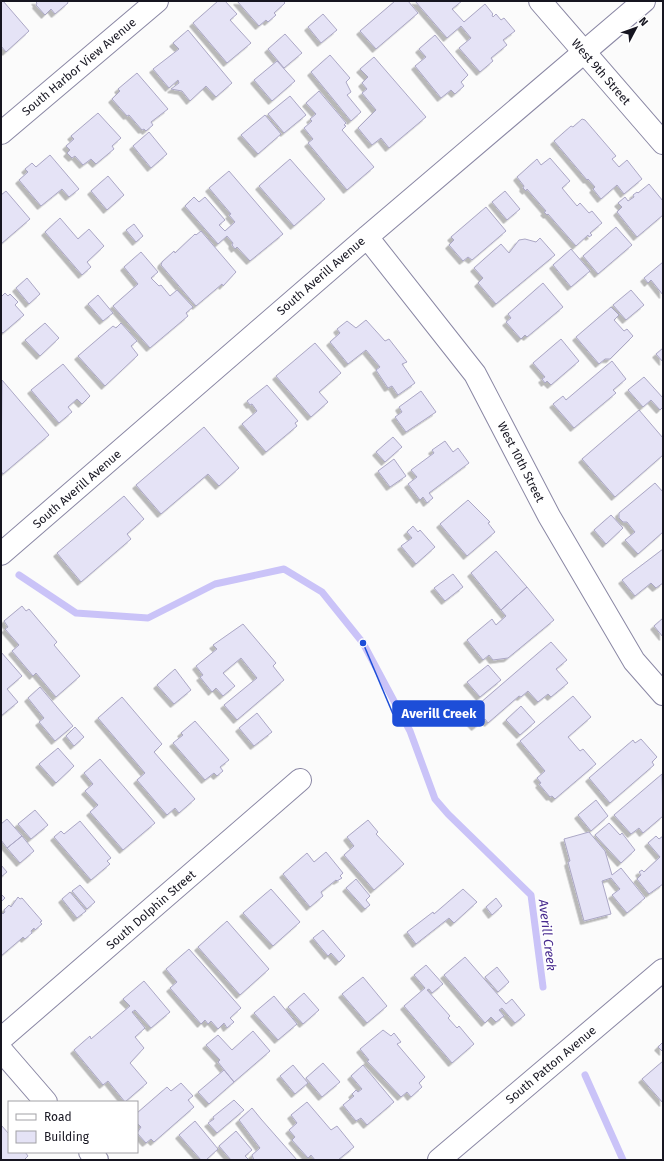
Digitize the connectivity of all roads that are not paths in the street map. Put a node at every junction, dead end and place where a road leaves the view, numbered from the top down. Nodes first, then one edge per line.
1 (157, 1) edge
2 (540, 1) edge
3 (644, 1) edge
4 (584, 52) junction
5 (1, 133) edge
6 (663, 143) edge
7 (367, 237) junction
8 (1, 554) edge
9 (663, 694) edge
10 (300, 780) dead end
11 (663, 970) edge
12 (1, 1039) edge
13 (1, 1050) edge
14 (45, 1101) edge
15 (439, 1160) edge

1 - 5 street, South Harbor View Avenue
2 - 4 street, West 9th Street
3 - 4 street, South Averill Avenue
4 - 6 street, West 9th Street
4 - 7 street, South Averill Avenue
7 - 8 street, South Averill Avenue
7 - 9 street, West 10th Street
10 - 12 street, South Dolphin Street
11 - 15 street, South Patton Avenue
13 - 14 street

